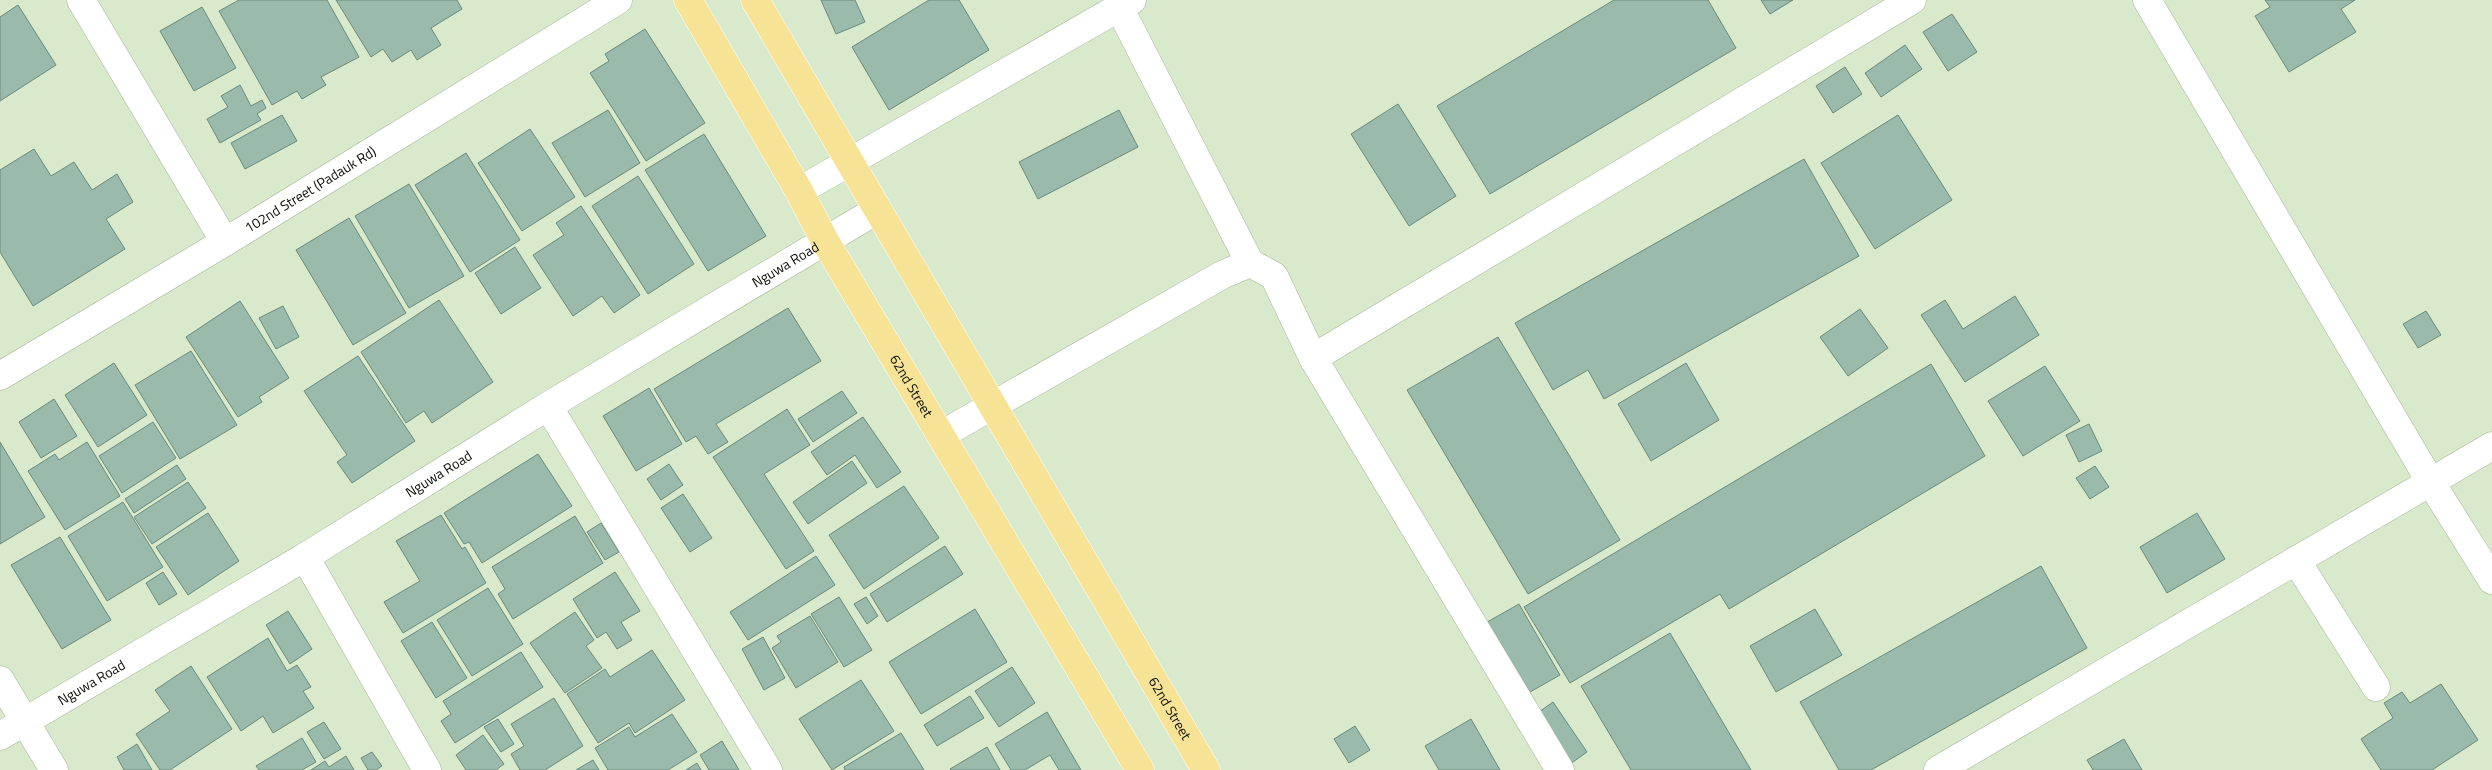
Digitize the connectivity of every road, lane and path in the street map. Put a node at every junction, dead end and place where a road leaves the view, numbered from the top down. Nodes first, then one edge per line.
1 (81, 0) edge
2 (618, 0) edge
3 (688, 0) edge
4 (755, 0) edge
5 (1912, 0) edge
6 (2147, 0) edge
7 (1125, 4) edge
8 (850, 162) junction
9 (799, 191) junction
10 (877, 210) junction
11 (825, 241) junction
12 (225, 242) junction
13 (1250, 263) junction
14 (1313, 358) junction
15 (0, 376) edge
16 (990, 405) junction
17 (548, 406) junction
18 (941, 435) junction
19 (2492, 446) edge
20 (2430, 481) junction
21 (305, 557) junction
22 (2296, 560) junction
23 (2492, 580) edge
24 (0, 680) edge
25 (2376, 686) dead end
26 (25, 721) junction
27 (0, 736) edge
28 (54, 770) edge
29 (427, 770) edge
30 (768, 770) edge
31 (1140, 770) edge
32 (1206, 770) edge
33 (1560, 770) edge
34 (1938, 770) edge

1 - 12 street
2 - 12 street, 102nd Street (Padauk Rd)
3 - 9 main road, 62nd Street
4 - 8 main road, 62nd Street
5 - 14 street
6 - 20 street
7 - 8 street
7 - 13 street
8 - 9 street
8 - 10 main road, 62nd Street
9 - 11 main road, 62nd Street
10 - 11 street, Nguwa Road
10 - 16 main road, 62nd Street
11 - 17 street, Nguwa Road
11 - 18 main road, 62nd Street
12 - 15 street, 102nd Street (Padauk Rd)
13 - 14 street
13 - 16 street
14 - 33 street
16 - 18 street
16 - 32 main road, 62nd Street
17 - 21 street, Nguwa Road
17 - 30 street
18 - 31 main road, 62nd Street
19 - 20 street
20 - 22 street
20 - 23 street
21 - 26 street, Nguwa Road
21 - 29 street
22 - 25 street
22 - 34 street
24 - 26 street
26 - 27 street, Nguwa Road
26 - 28 street

